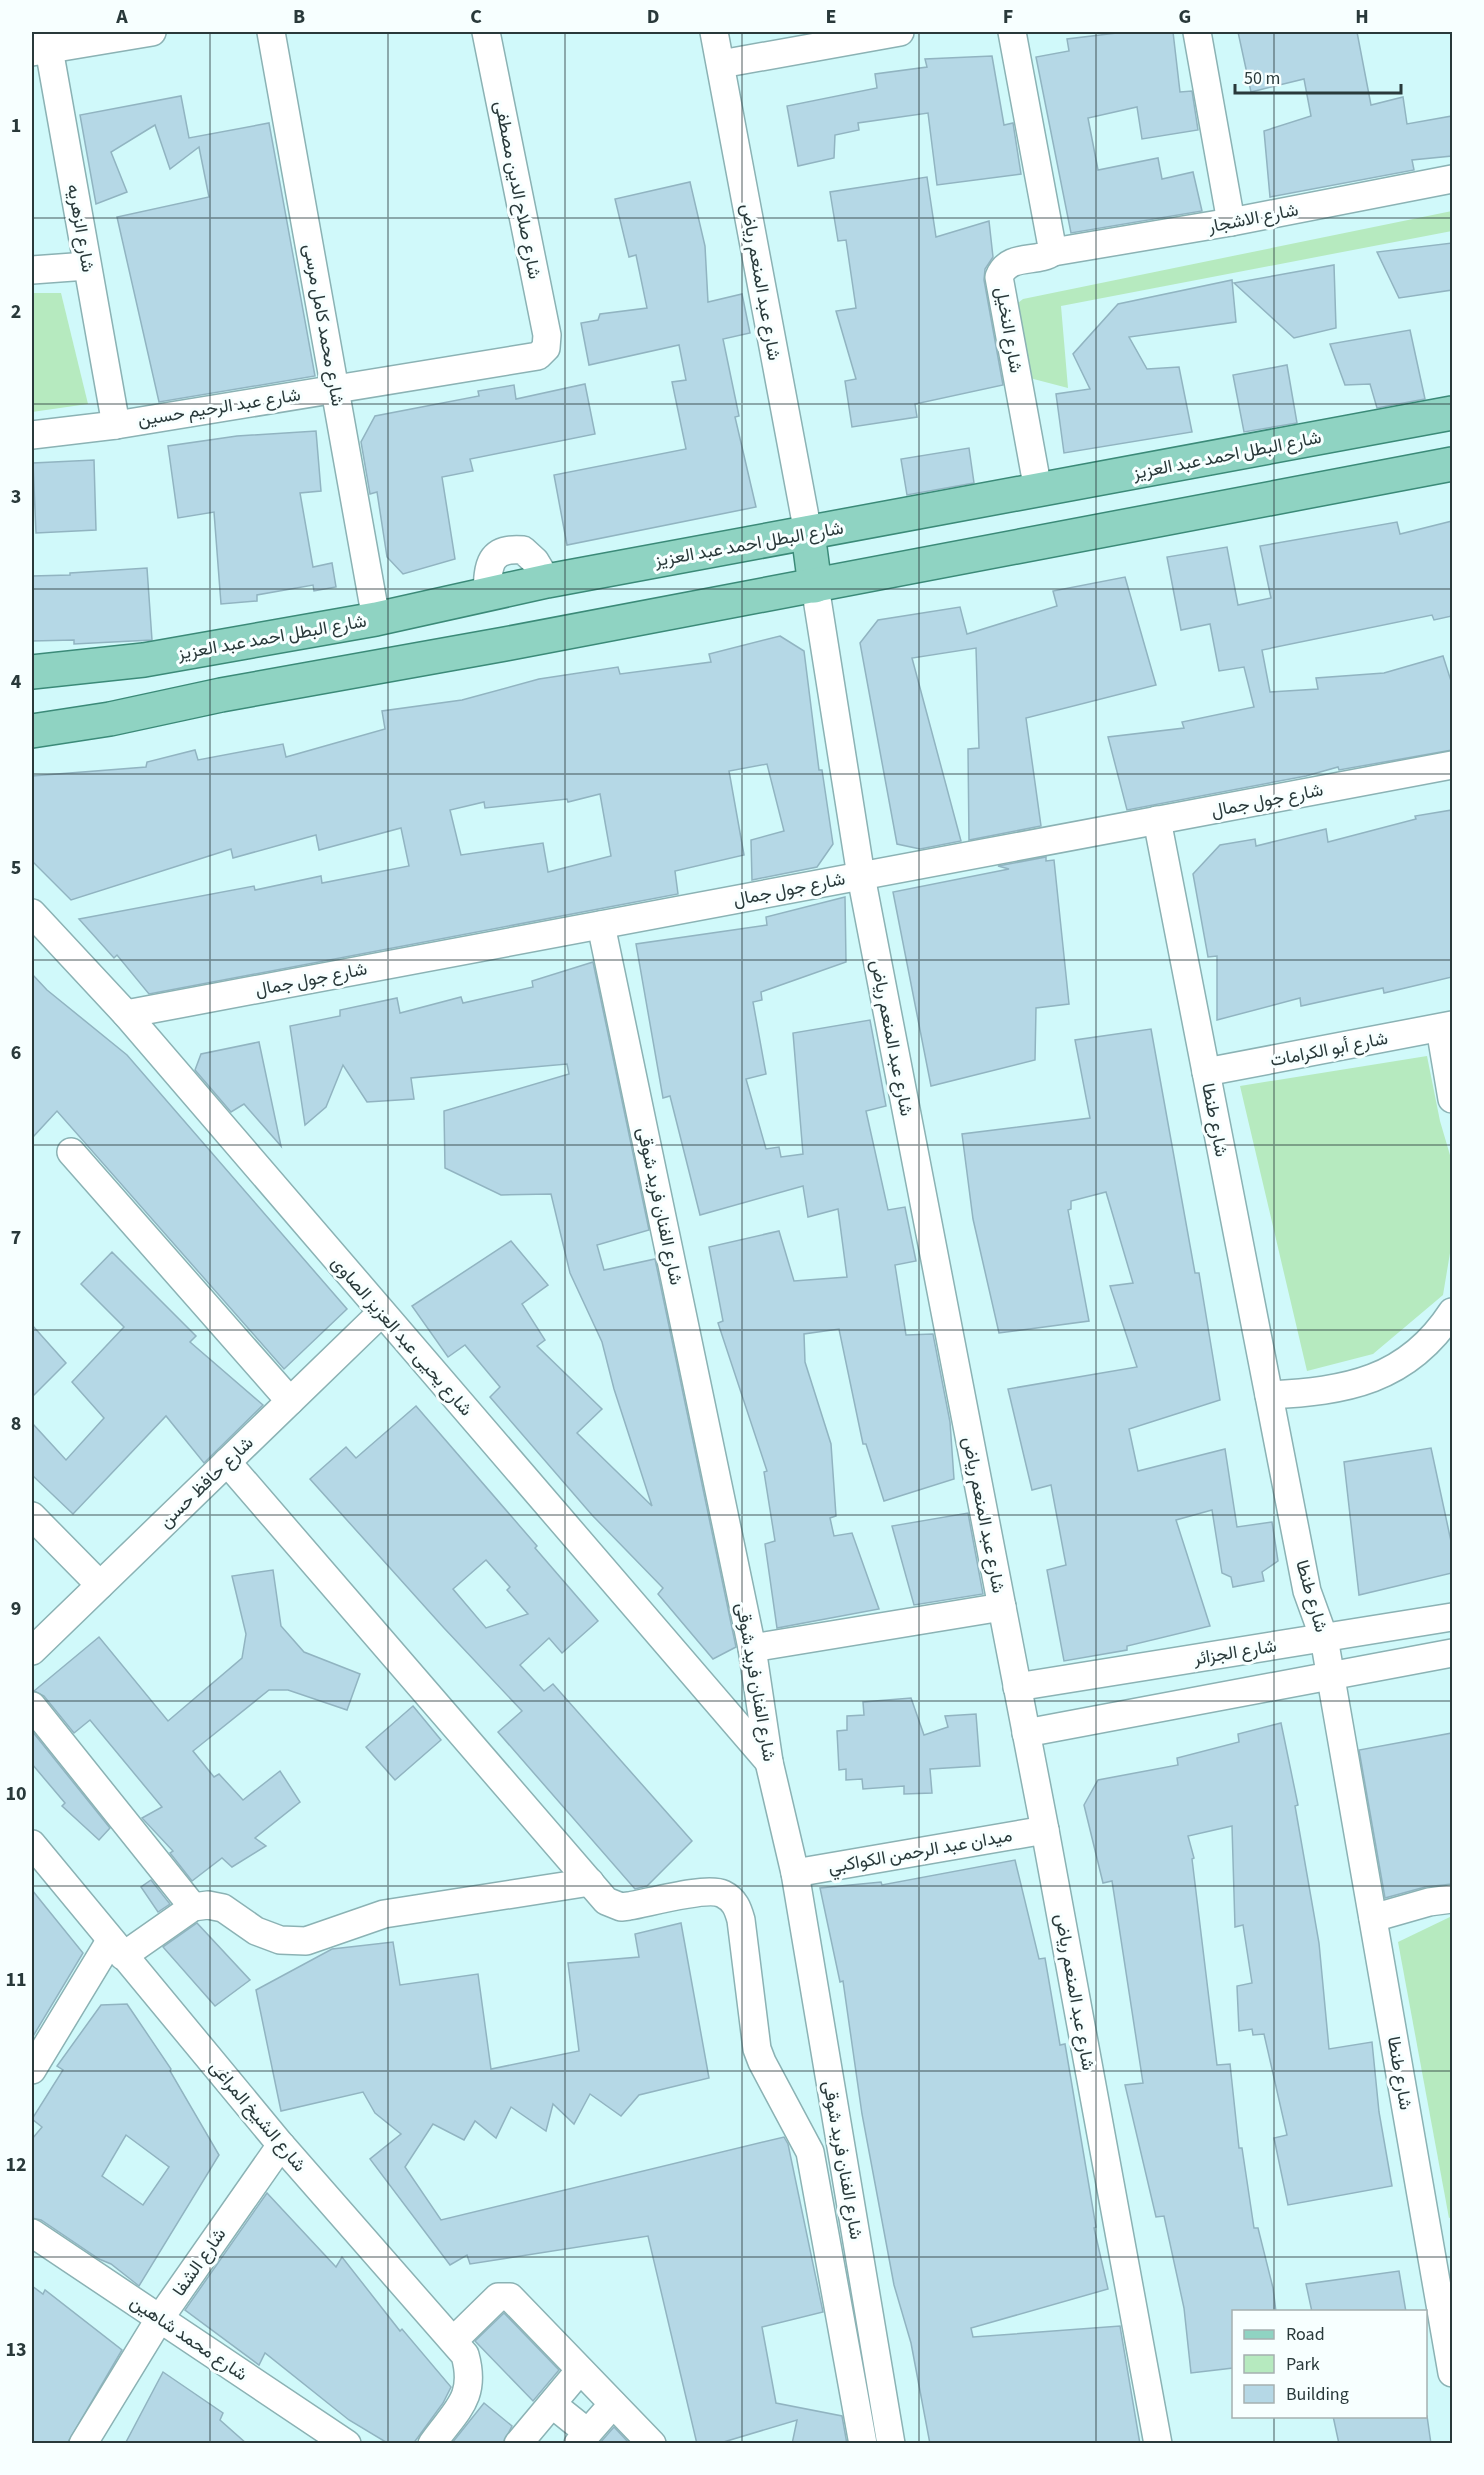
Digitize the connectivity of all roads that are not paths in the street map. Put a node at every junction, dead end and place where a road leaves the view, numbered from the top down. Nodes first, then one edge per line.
1 (152, 32) edge
2 (271, 32) edge
3 (486, 32) edge
4 (714, 32) edge
5 (900, 32) edge
6 (1012, 32) edge
7 (1197, 32) edge
8 (42, 45) edge
9 (721, 64) junction
10 (1452, 179) edge
11 (1231, 222) junction
12 (1053, 252) junction
13 (87, 266) junction
14 (32, 270) edge
15 (546, 348) joint
16 (335, 388) junction
17 (1452, 413) edge
18 (116, 424) junction
19 (32, 435) edge
20 (1452, 464) edge
21 (1038, 490) junction
22 (808, 533) junction
23 (815, 586) junction
24 (376, 619) junction
25 (39, 672) edge
26 (41, 730) edge
27 (1452, 765) edge
28 (1157, 820) junction
29 (861, 876) junction
30 (32, 913) edge
31 (601, 925) junction
32 (126, 1014) junction
33 (1446, 1026) edge
34 (1206, 1072) junction
35 (1452, 1099) edge
36 (71, 1152) dead end
37 (1452, 1312) edge
38 (381, 1313) junction
39 (1269, 1395) junction
40 (290, 1401) junction
41 (227, 1462) junction
42 (32, 1516) edge
43 (100, 1585) junction
44 (1002, 1607) junction
45 (1452, 1617) edge
46 (1324, 1638) junction
47 (752, 1648) junction
48 (32, 1651) edge
49 (1452, 1653) edge
50 (1331, 1676) junction
51 (1017, 1687) junction
52 (32, 1706) edge
53 (1026, 1733) junction
54 (769, 1762) junction
55 (1045, 1830) junction
56 (32, 1844) edge
57 (795, 1873) junction
58 (591, 1882) junction
59 (1452, 1899) edge
60 (193, 1906) junction
61 (1373, 1918) junction
62 (117, 1949) junction
63 (32, 2070) edge
64 (281, 2145) junction
65 (32, 2234) edge
66 (1441, 2242) edge
67 (160, 2318) junction
68 (454, 2340) junction
69 (580, 2370) junction
70 (1452, 2373) edge
71 (612, 2403) junction
72 (552, 2404) junction
73 (583, 2438) edge
74 (647, 2442) edge
75 (83, 2444) edge
76 (347, 2444) edge
77 (432, 2444) edge
78 (518, 2444) edge
79 (862, 2444) edge
80 (891, 2444) edge
81 (1158, 2444) edge

1 - 8 street
2 - 16 street, شارع محمد كامل مرسى
3 - 15 street, شارع صلاح الدين مصطفى
4 - 9 street, شارع عبد المنعم رياض
5 - 9 street
6 - 12 street
7 - 11 street
8 - 13 street, شارع الزهريه
9 - 22 street, شارع عبد المنعم رياض
10 - 11 street, شارع الاشجار
11 - 12 street, شارع الاشجار
12 - 21 street, شارع النخيل
13 - 14 street
13 - 18 street, شارع الزهريه
15 - 16 street, شارع عبد الرحيم حسين
16 - 18 street, شارع عبد الرحيم حسين
16 - 24 street, شارع محمد كامل مرسى
17 - 21 main road, شارع البطل احمد عبد العزيز
18 - 19 street, شارع عبد الرحيم حسين
20 - 23 main road
21 - 22 main road, شارع البطل احمد عبد العزيز
22 - 23 main road
22 - 24 main road, شارع البطل احمد عبد العزيز
23 - 26 main road
23 - 29 street, شارع عبد المنعم رياض
24 - 25 main road, شارع البطل احمد عبد العزيز
27 - 28 street, شارع جول جمال
28 - 29 street, شارع جول جمال
28 - 34 street, شارع طنطا
29 - 31 street, شارع جول جمال
29 - 44 street, شارع عبد المنعم رياض
30 - 32 street, شارع يحيى عبد العزيز الصاوى
31 - 32 street, شارع جول جمال
31 - 47 street, شارع الفنان فريد شوقى
32 - 38 street, شارع يحيى عبد العزيز الصاوى
33 - 34 street, شارع أبو الكرامات
33 - 35 street
34 - 39 street, شارع طنطا
36 - 40 street
37 - 39 street
38 - 40 street, شارع حافظ حسن
38 - 54 street, شارع يحيى عبد العزيز الصاوى
39 - 46 street, شارع طنطا
40 - 41 street, شارع حافظ حسن
41 - 43 street, شارع حافظ حسن
41 - 58 street
42 - 43 street
43 - 48 street, شارع حافظ حسن
44 - 47 street
44 - 51 street, شارع عبد المنعم رياض
45 - 46 street, شارع الجزائر
46 - 50 street, شارع طنطا
46 - 51 street, شارع الجزائر
47 - 54 street, شارع الفنان فريد شوقى
49 - 50 street
50 - 53 street
50 - 61 street, شارع طنطا
51 - 53 street, شارع عبد المنعم رياض
52 - 60 street
53 - 55 street, شارع عبد المنعم رياض
54 - 57 street, شارع الفنان فريد شوقى
55 - 57 street, ميدان عبد الرحمن الكواكبي
55 - 81 street, شارع عبد المنعم رياض
56 - 62 street, شارع الشيخ المراغى
57 - 80 street, شارع الفنان فريد شوقى
58 - 60 street
58 - 79 street
59 - 61 street
60 - 62 street
61 - 66 street, شارع طنطا
62 - 63 street
62 - 64 street, شارع الشيخ المراغى
64 - 67 street, شارع الشفا
64 - 68 street, شارع الشيخ المراغى
65 - 67 street, شارع محمد شاهين
66 - 70 street, شارع طنطا
67 - 75 street, شارع الشفا
67 - 76 street, شارع محمد شاهين
68 - 69 street
68 - 77 street, شارع الشيخ المراغى
69 - 71 street
69 - 72 street
71 - 73 street
71 - 74 street
72 - 73 street
72 - 78 street

